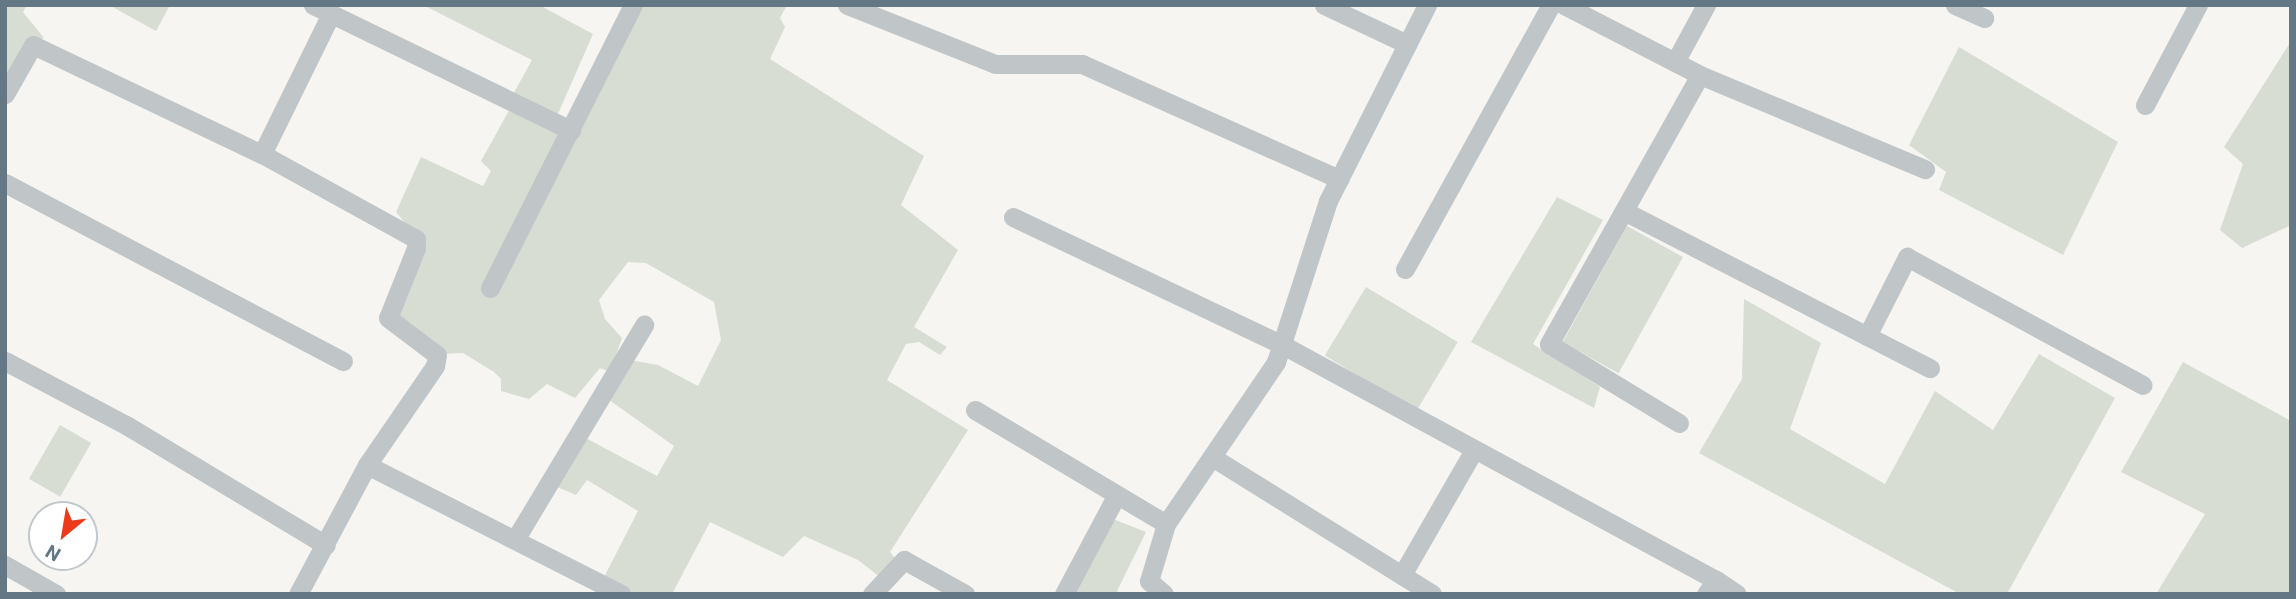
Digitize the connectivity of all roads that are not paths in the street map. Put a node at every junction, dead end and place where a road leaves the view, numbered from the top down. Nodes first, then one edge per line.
1 (633, 5) edge
2 (847, 5) edge
3 (1324, 5) edge
4 (1427, 5) edge
5 (1551, 5) edge
6 (1564, 5) edge
7 (1706, 5) edge
8 (1955, 5) edge
9 (2198, 5) edge
10 (322, 10) edge
11 (1984, 18) dead end
12 (1408, 44) junction
13 (1675, 62) junction
14 (1700, 75) junction
15 (5, 94) edge
16 (2145, 105) dead end
17 (571, 130) junction
18 (262, 154) junction
19 (1925, 169) dead end
20 (1339, 179) junction
21 (5, 183) edge
22 (1624, 211) junction
23 (1013, 217) dead end
24 (1405, 269) dead end
25 (490, 288) dead end
26 (644, 325) dead end
27 (1867, 336) junction
28 (1281, 344) junction
29 (5, 361) edge
30 (343, 361) dead end
31 (1930, 369) dead end
32 (2143, 385) dead end
33 (975, 410) dead end
34 (1679, 423) dead end
35 (1474, 450) junction
36 (1212, 457) junction
37 (367, 465) junction
38 (1116, 496) junction
39 (1166, 524) junction
40 (516, 538) junction
41 (326, 545) junction
42 (5, 565) edge
43 (1402, 575) junction
44 (1711, 587) edge
45 (617, 593) edge
46 (56, 594) edge
47 (298, 594) edge
48 (872, 594) edge
49 (965, 594) edge
50 (1064, 594) edge
51 (1164, 594) edge
52 (1432, 594) edge
53 (1737, 594) edge

1 - 17 street
2 - 20 street
3 - 12 street
4 - 12 street
5 - 24 street
6 - 13 street
7 - 13 street
8 - 11 street
9 - 16 street
10 - 17 street
10 - 18 street
12 - 20 street
13 - 14 street
14 - 19 street
14 - 22 street
15 - 18 street
17 - 25 street
18 - 37 street
20 - 28 street
21 - 30 street
22 - 27 street
22 - 34 street
23 - 28 street
26 - 40 street
27 - 31 street
27 - 32 street
28 - 35 street
28 - 36 street
29 - 41 street
33 - 38 street
35 - 43 street
35 - 44 street
36 - 39 street
36 - 43 street
37 - 40 street
37 - 41 street
38 - 39 street
38 - 50 street
39 - 51 street
40 - 45 street
41 - 47 street
42 - 46 street
43 - 52 street
44 - 53 street
48 - 49 street

